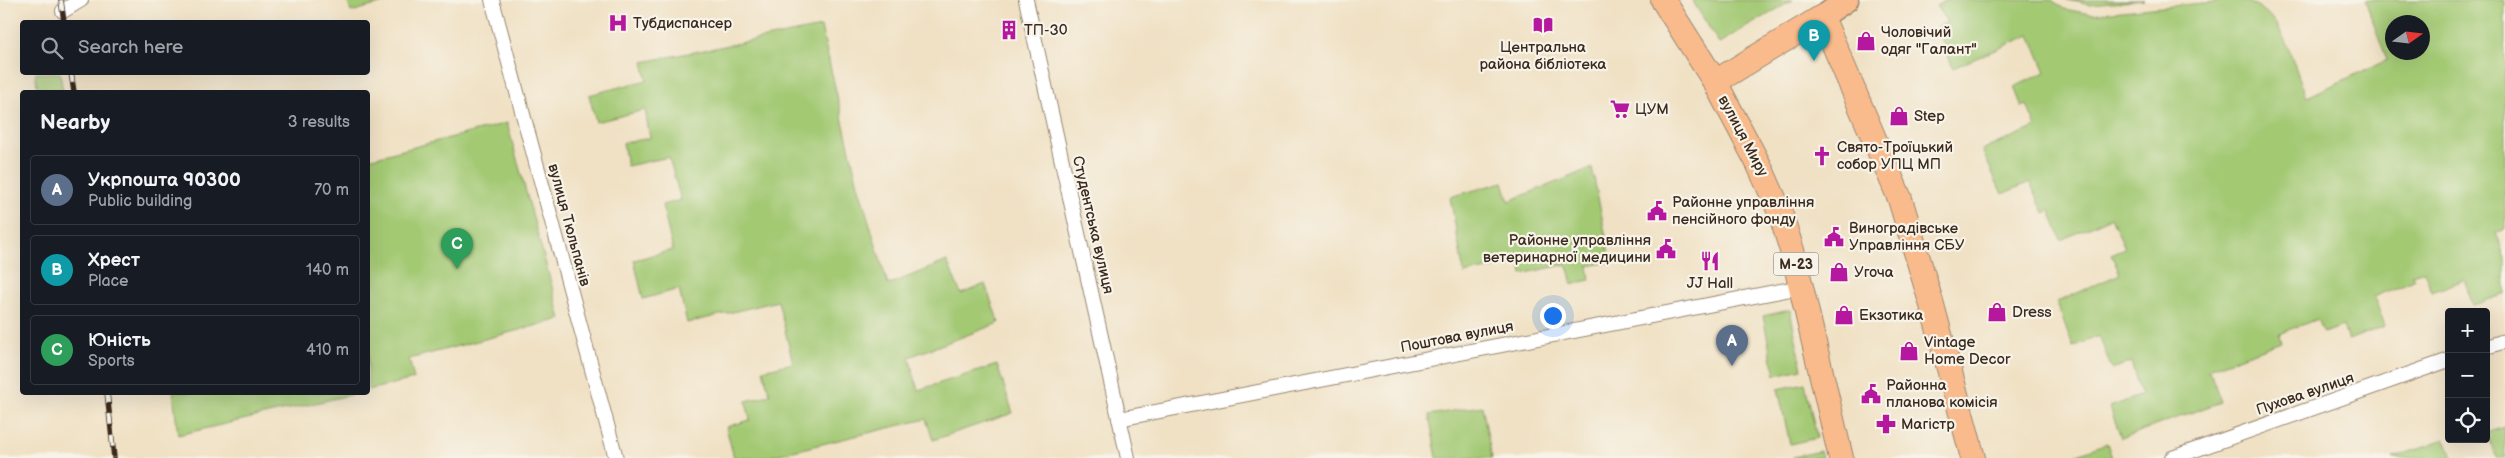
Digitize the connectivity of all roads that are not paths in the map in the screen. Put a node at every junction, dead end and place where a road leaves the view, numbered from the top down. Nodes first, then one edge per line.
1 (81, 0) edge
2 (492, 0) edge
3 (1026, 0) edge
4 (1663, 0) edge
5 (1847, 0) edge
6 (63, 11) dead end
7 (1822, 17) junction
8 (1715, 82) junction
9 (1801, 287) junction
10 (2505, 341) edge
11 (2490, 346) edge
12 (2445, 361) edge
13 (1119, 419) junction
14 (616, 458) edge
15 (1128, 458) edge
16 (1841, 458) edge
17 (1974, 458) edge
18 (2172, 458) edge

1 - 6 street
2 - 14 street, вулиця Тюльпанів
3 - 13 street, Студентська вулиця
4 - 8 highway, вулиця Миру / М-23
5 - 7 main road
7 - 8 highway
7 - 17 highway
8 - 9 highway, вулиця Миру / М-23
9 - 13 street, Поштова вулиця
9 - 16 highway, вулиця Миру / М-23
10 - 11 street
12 - 18 street, Пухова вулиця
13 - 15 street, Студентська вулиця

